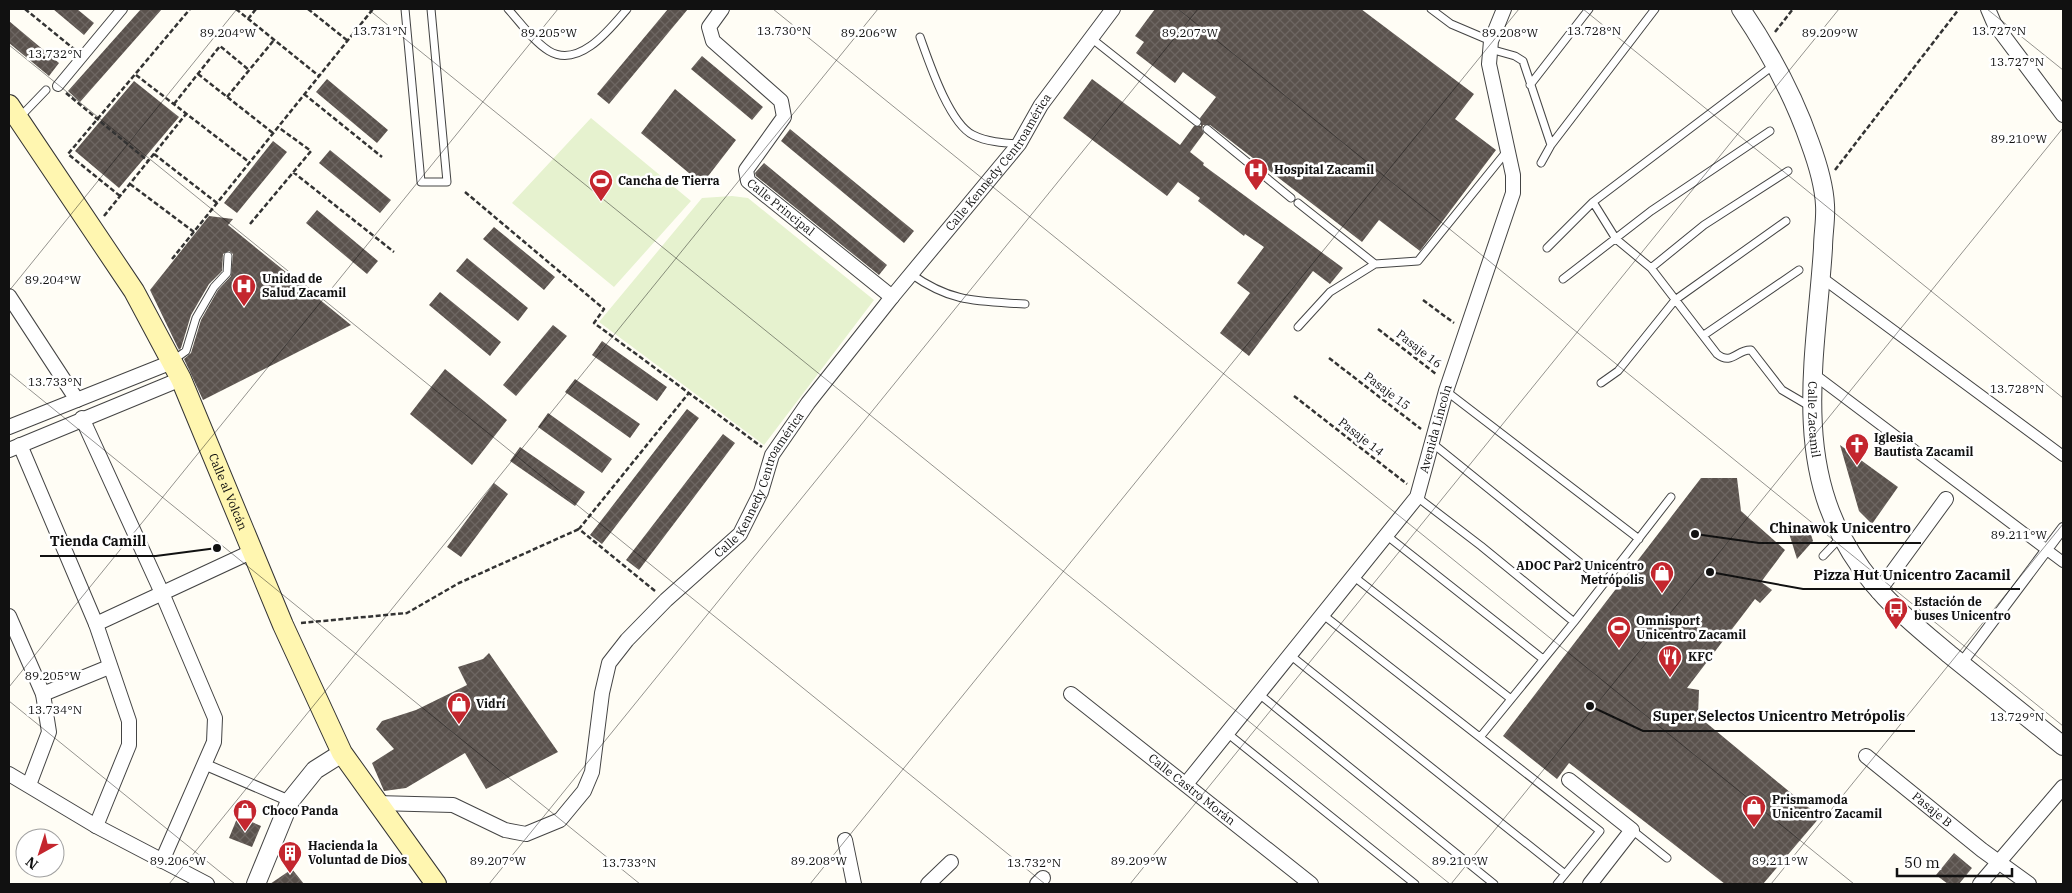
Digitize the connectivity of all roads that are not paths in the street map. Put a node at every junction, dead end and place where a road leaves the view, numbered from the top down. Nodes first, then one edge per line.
1 (122, 9) edge
2 (405, 9) edge
3 (431, 9) edge
4 (508, 9) edge
5 (627, 9) edge
6 (722, 9) edge
7 (1113, 9) edge
8 (1431, 9) edge
9 (1504, 9) edge
10 (1589, 9) edge
11 (1655, 9) edge
12 (1741, 9) edge
13 (1988, 9) edge
14 (920, 37) dead end
15 (1091, 38) junction
16 (1490, 45) junction
17 (1776, 63) junction
18 (1530, 85) junction
19 (58, 86) road end
20 (46, 90) dead end
21 (2063, 115) edge
22 (12, 117) edge
23 (1198, 122) dead end
24 (1207, 129) dead end
25 (1770, 132) dead end
26 (1019, 144) junction
27 (1551, 145) junction
28 (1507, 150) junction
29 (1541, 163) dead end
30 (1788, 171) dead end
31 (1291, 198) dead end
32 (1593, 202) junction
33 (1298, 203) dead end
34 (1786, 221) dead end
35 (1616, 239) junction
36 (1547, 248) dead end
37 (228, 256) dead end
38 (1376, 264) junction
39 (1651, 268) junction
40 (1799, 270) dead end
41 (911, 274) junction
42 (1821, 277) junction
43 (1563, 279) dead end
44 (9, 296) edge
45 (892, 297) junction
46 (1675, 300) junction
47 (1025, 304) dead end
48 (1298, 327) dead end
49 (1704, 335) junction
50 (176, 370) junction
51 (1812, 373) junction
52 (1600, 383) dead end
53 (118, 384) junction
54 (1447, 387) junction
55 (77, 400) junction
56 (124, 401) junction
57 (1812, 407) junction
58 (82, 418) junction
59 (9, 426) edge
60 (1433, 440) junction
61 (14, 448) edge
62 (2063, 456) edge
63 (1418, 495) junction
64 (1671, 498) dead end
65 (1946, 499) dead end
66 (2063, 528) edge
67 (1386, 535) junction
68 (1841, 537) junction
69 (1640, 539) junction
70 (2046, 550) junction
71 (253, 551) junction
72 (1823, 556) dead end
73 (2063, 562) edge
74 (1353, 576) junction
75 (1604, 582) junction
76 (1878, 592) junction
77 (162, 593) junction
78 (1322, 614) junction
79 (9, 616) edge
80 (1574, 622) junction
81 (96, 624) junction
82 (1290, 655) junction
83 (1543, 659) junction
84 (1961, 664) junction
85 (109, 667) junction
86 (43, 694) junction
87 (1071, 694) dead end
88 (1259, 694) junction
89 (1511, 699) junction
90 (1227, 733) junction
91 (1481, 736) junction
92 (2063, 746) edge
93 (342, 753) junction
94 (1866, 756) dead end
95 (206, 765) junction
96 (9, 774) edge
97 (1569, 780) dead end
98 (1186, 784) junction
99 (29, 785) junction
100 (2063, 787) edge
101 (290, 801) junction
102 (376, 804) junction
103 (96, 826) junction
104 (1632, 830) junction
105 (845, 840) dead end
106 (1667, 858) dead end
107 (162, 861) junction
108 (951, 862) dead end
109 (1998, 862) junction
110 (1565, 874) junction
111 (207, 884) edge
112 (256, 884) edge
113 (436, 884) edge
114 (854, 884) edge
115 (928, 884) edge
116 (1311, 884) edge
117 (1415, 884) edge
118 (1494, 884) edge
119 (1557, 884) edge
120 (1590, 884) edge
121 (1980, 884) edge
122 (2029, 884) edge

1 - 19 street
2 - 3 lane
4 - 5 lane
6 - 45 street, Calle Principal
7 - 15 street, Calle Kennedy Centroamérica
8 - 16 lane
9 - 16 street, Avenida Lincoln
10 - 18 lane
11 - 27 lane
12 - 17 street, Calle Zacamil
13 - 21 street
14 - 26 lane
15 - 23 lane
15 - 26 street, Calle Kennedy Centroamérica
16 - 18 lane
16 - 28 street, Avenida Lincoln
17 - 32 lane
17 - 42 street, Calle Zacamil
18 - 27 lane
20 - 22 lane
22 - 50 main road, Calle al Volcán
24 - 31 lane
25 - 35 lane
26 - 41 street, Calle Kennedy Centroamérica
27 - 29 lane
28 - 38 lane
28 - 54 street, Avenida Lincoln
30 - 39 lane
32 - 35 lane
32 - 36 lane
33 - 38 lane
34 - 46 lane
35 - 39 lane
35 - 43 lane
37 - 50 lane
38 - 48 lane
39 - 46 lane
40 - 49 lane
41 - 45 street, Calle Kennedy Centroamérica
41 - 47 lane
42 - 51 street, Calle Zacamil
42 - 62 street
44 - 55 street
45 - 102 street, Calle Kennedy Centroamérica
46 - 49 lane
46 - 52 lane
49 - 57 lane
50 - 53 street
50 - 56 street
50 - 71 main road, Calle al Volcán
51 - 57 street, Calle Zacamil
51 - 70 street
53 - 55 street
53 - 56 street
54 - 60 street, Avenida Lincoln
54 - 69 lane
55 - 59 street
56 - 58 street
57 - 68 street, Calle Zacamil
58 - 61 street
58 - 77 street
60 - 63 street, Avenida Lincoln
60 - 75 lane
61 - 81 street
63 - 67 street, Avenida Lincoln
63 - 80 lane
64 - 69 lane
65 - 76 street
66 - 70 street
67 - 74 street, Avenida Lincoln
67 - 83 lane
68 - 72 lane
68 - 76 street, Calle Zacamil
69 - 75 lane
70 - 73 street
70 - 84 street
71 - 77 street
71 - 93 main road, Calle al Volcán
74 - 78 street, Avenida Lincoln
74 - 89 lane
75 - 80 lane
76 - 84 street, Calle Zacamil
77 - 81 street
77 - 95 street
78 - 82 street, Avenida Lincoln
78 - 91 lane
79 - 86 street
80 - 83 lane
81 - 85 street
82 - 88 street, Avenida Lincoln
82 - 110 lane
83 - 89 lane
84 - 92 street, Calle Zacamil
85 - 86 street
85 - 103 street
86 - 99 street
87 - 98 street, Calle Castro Morán
88 - 90 street, Avenida Lincoln
88 - 118 lane
89 - 91 lane
90 - 98 street, Avenida Lincoln
90 - 117 lane
91 - 110 lane
93 - 101 street
93 - 102 main road, Calle al Volcán
94 - 109 street, Pasaje B
95 - 101 street
95 - 107 street
96 - 99 street
97 - 104 street
98 - 116 street, Calle Castro Morán
99 - 103 street
100 - 109 street
101 - 112 street
102 - 113 main road, Calle al Volcán
103 - 107 street
104 - 106 lane
104 - 120 street
105 - 114 street
107 - 111 street
108 - 115 street
109 - 121 street
109 - 122 street, Pasaje B
110 - 119 lane

